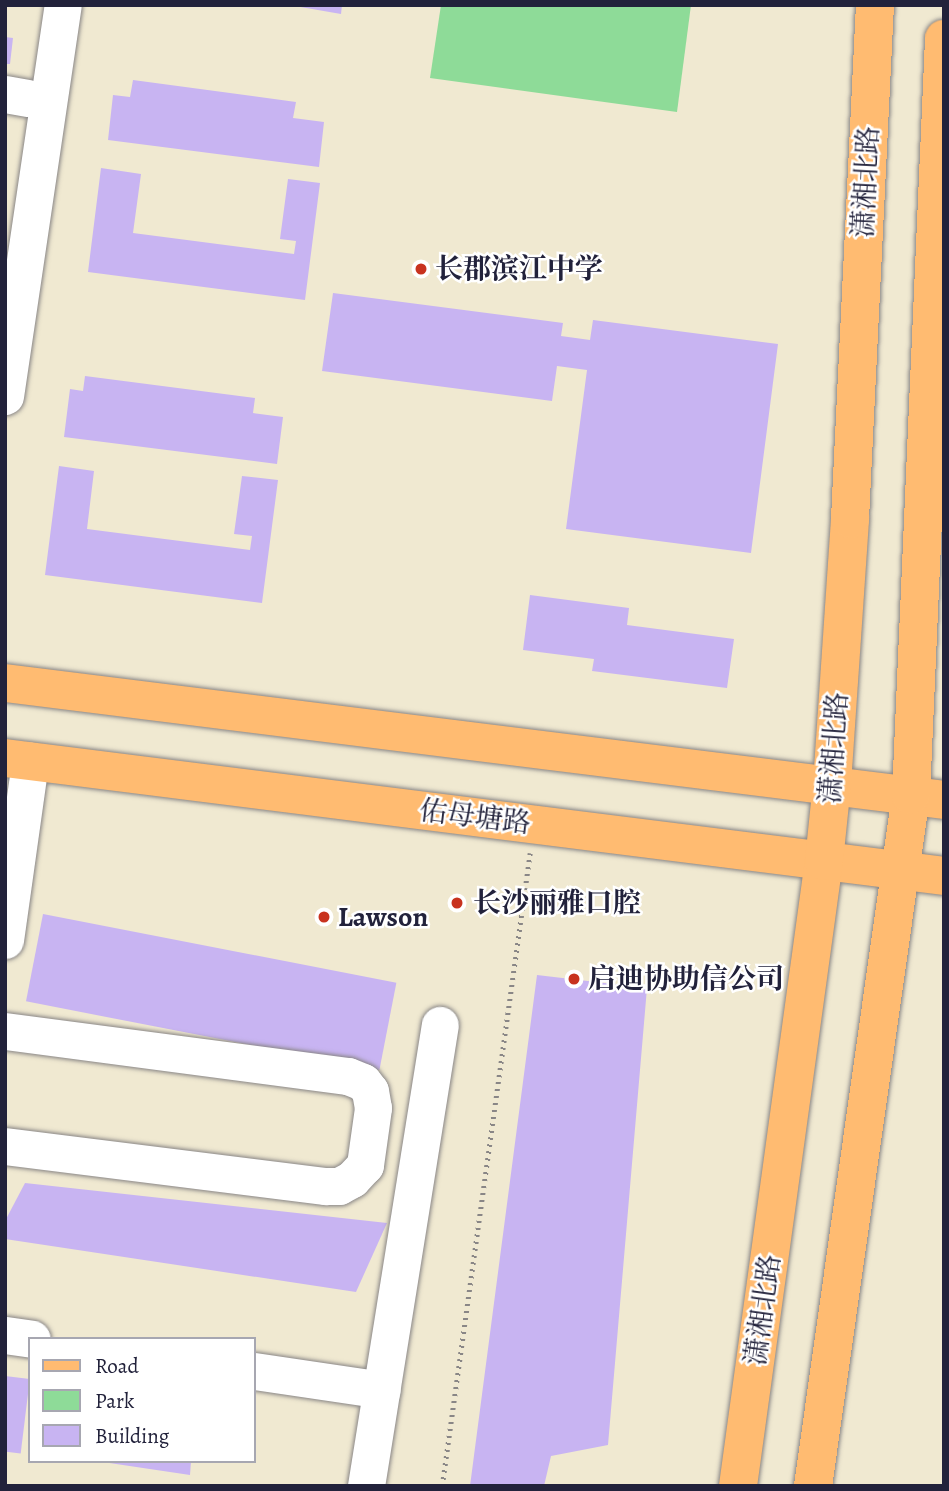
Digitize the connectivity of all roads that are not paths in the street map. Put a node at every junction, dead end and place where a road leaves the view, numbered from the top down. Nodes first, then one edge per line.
1 (39, 5) edge
2 (64, 5) edge
3 (875, 5) edge
4 (944, 39) edge
5 (17, 96) edge
6 (5, 234) edge
7 (5, 396) edge
8 (13, 678) edge
9 (18, 759) edge
10 (832, 784) junction
11 (928, 798) edge
12 (824, 861) junction
13 (903, 871) junction
14 (944, 876) edge
15 (5, 940) edge
16 (440, 1025) dead end
17 (5, 1031) edge
18 (369, 1135) junction
19 (421, 1143) junction
20 (5, 1146) edge
21 (5, 1335) edge
22 (28, 1338) edge
23 (256, 1371) edge
24 (382, 1390) junction
25 (366, 1486) edge
26 (738, 1486) edge
27 (813, 1486) edge

1 - 5 street
2 - 7 street
3 - 10 main road, 潇湘北路
4 - 11 main road
5 - 6 street
8 - 10 main road
9 - 12 main road, 佑母塘路
9 - 15 street
10 - 11 main road
10 - 12 main road, 潇湘北路
11 - 13 main road
12 - 13 main road, 佑母塘路
12 - 26 main road, 潇湘北路
13 - 14 main road, 佑母塘路
13 - 27 main road
16 - 19 street
17 - 18 street
18 - 19 street
18 - 20 street
19 - 24 street
21 - 22 street
23 - 24 street
24 - 25 street

